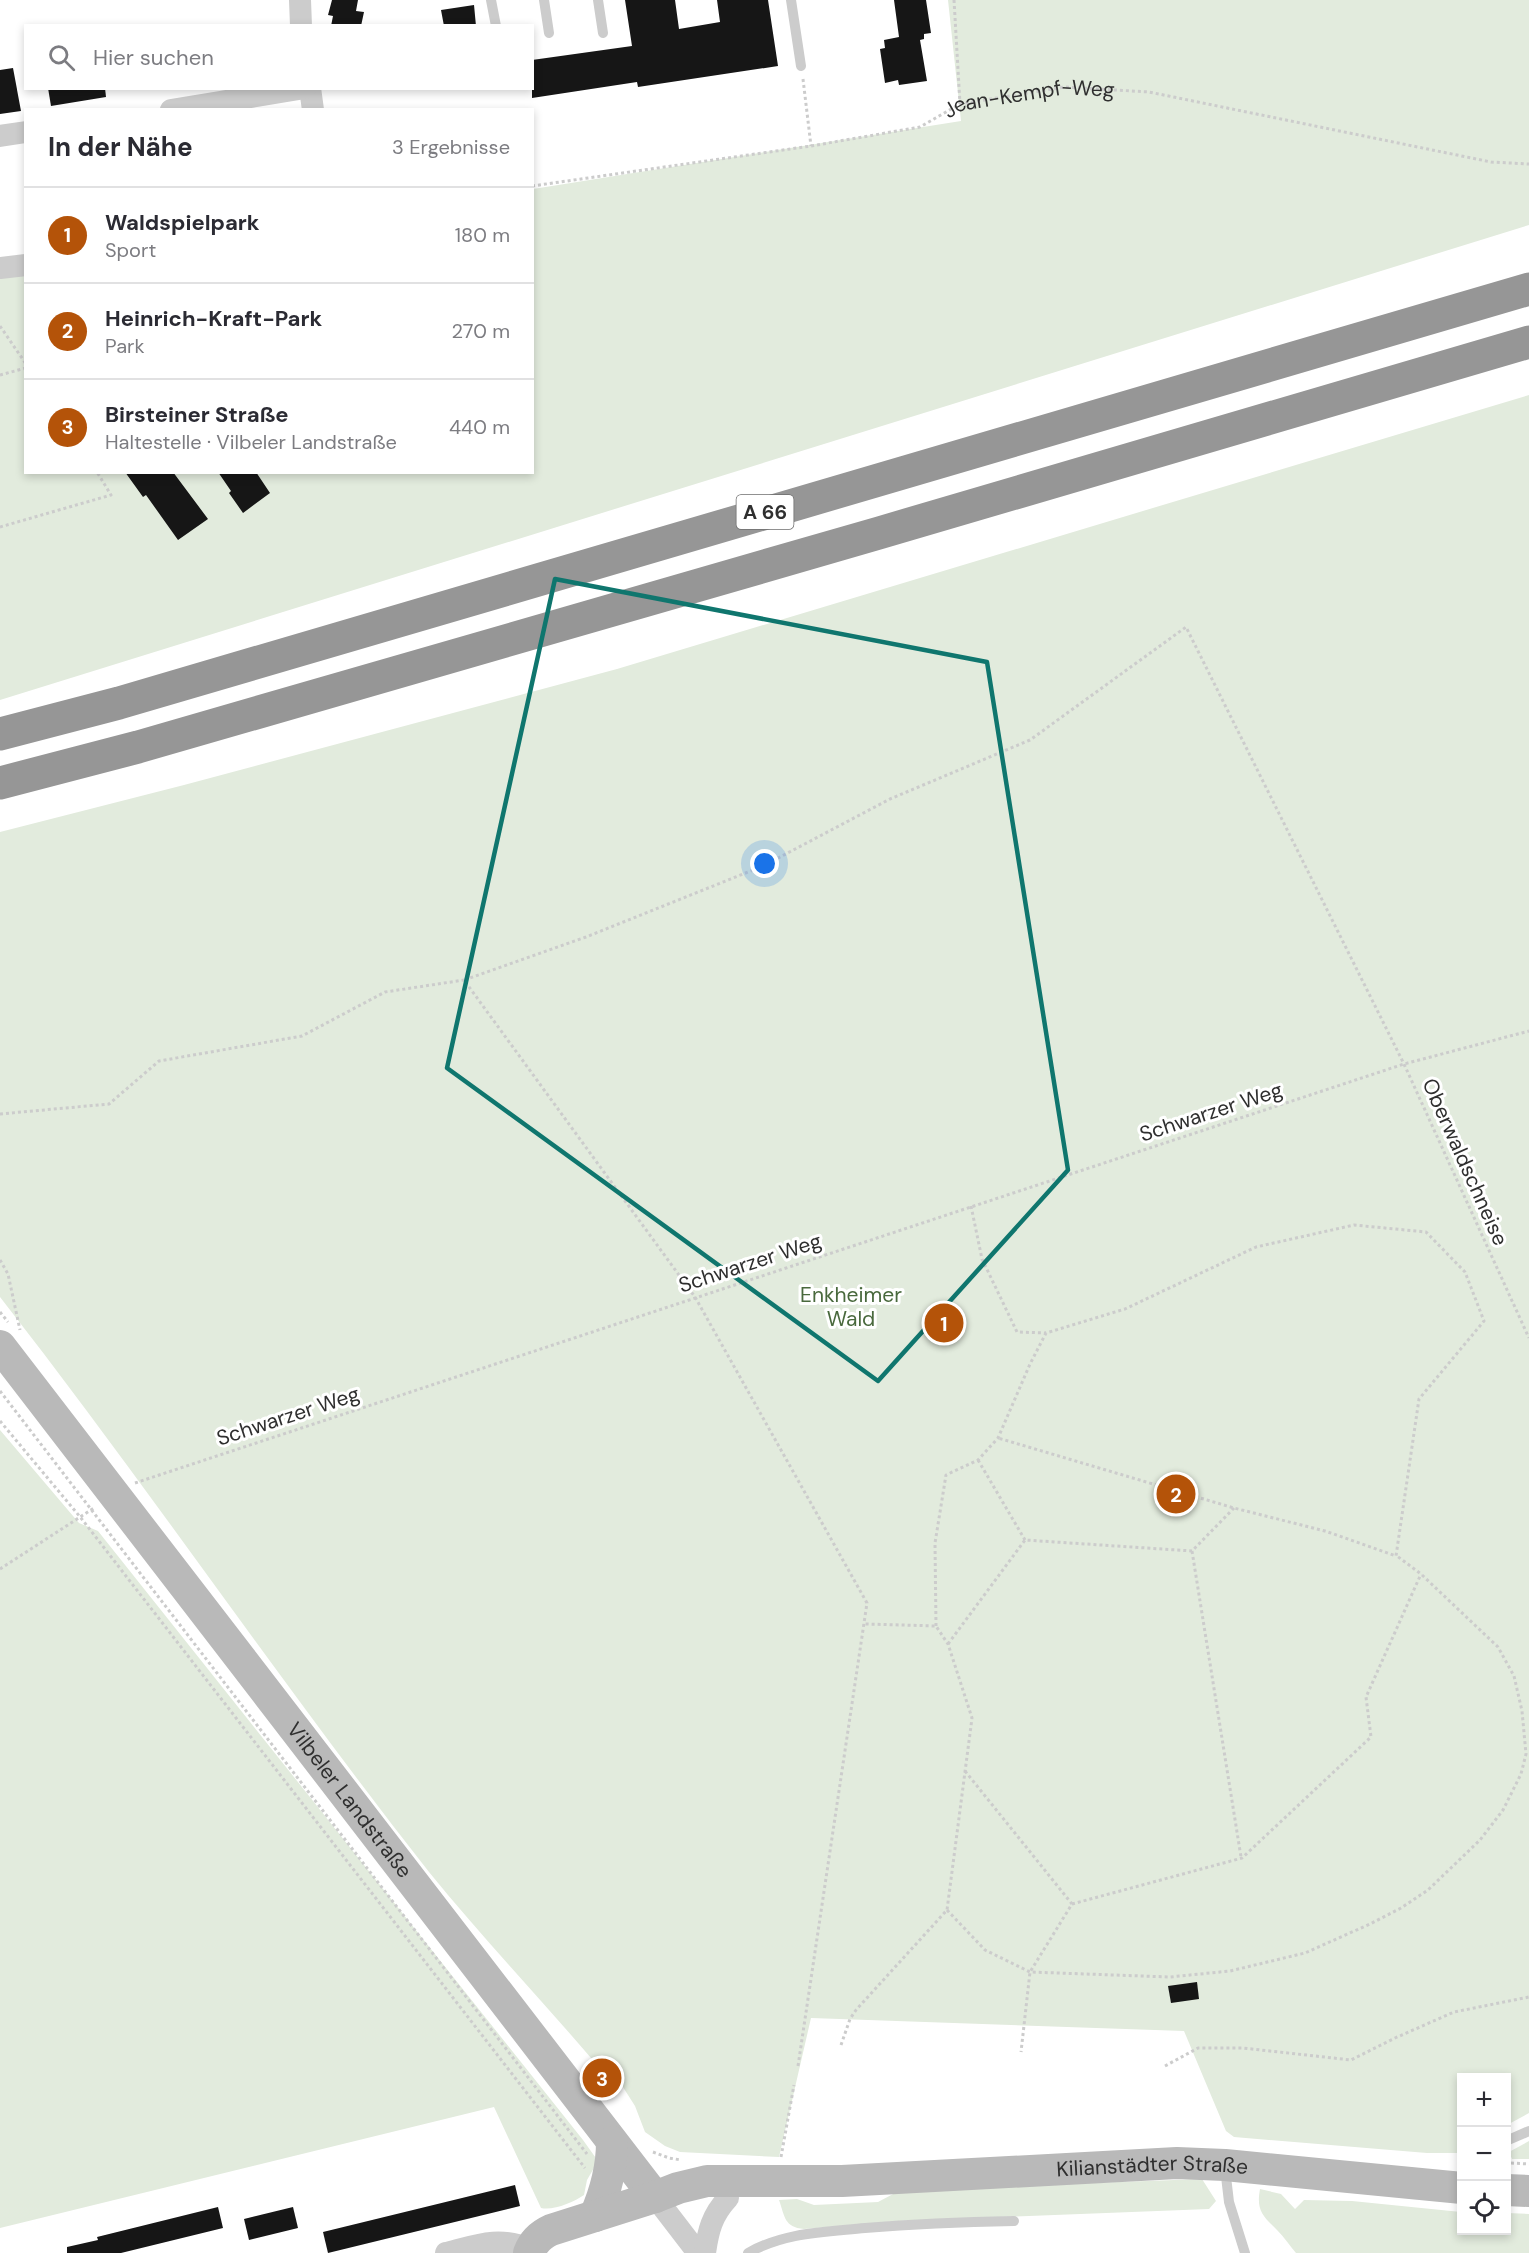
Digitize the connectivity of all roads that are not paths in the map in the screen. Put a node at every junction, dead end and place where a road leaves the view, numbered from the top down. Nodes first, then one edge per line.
1 (300, 0) edge
2 (491, 0) edge
3 (544, 0) edge
4 (598, 0) edge
5 (791, 0) edge
6 (302, 24) edge
7 (496, 24) edge
8 (549, 33) dead end
9 (603, 33) dead end
10 (801, 66) road end
11 (295, 90) edge
12 (308, 90) edge
13 (183, 108) edge
14 (312, 108) edge
15 (24, 132) edge
16 (0, 136) edge
17 (24, 265) edge
18 (0, 268) edge
19 (1529, 289) edge
20 (1529, 342) edge
21 (0, 734) edge
22 (0, 783) edge
23 (11, 1343) edge
24 (1529, 2131) edge
25 (1511, 2139) edge
26 (612, 2142) junction
27 (1225, 2165) junction
28 (1457, 2188) edge
29 (718, 2190) junction
30 (1511, 2190) edge
31 (1529, 2191) edge
32 (655, 2197) junction
33 (596, 2216) junction
34 (1014, 2221) dead end
35 (530, 2251) edge
36 (446, 2253) edge
37 (698, 2253) edge
38 (705, 2253) edge
39 (748, 2253) edge
40 (1245, 2253) edge

1 - 6 street
2 - 7 lane
3 - 8 lane
4 - 9 lane
5 - 10 lane
11 - 13 street
12 - 14 street
15 - 16 street
17 - 18 street
19 - 21 highway, A 66
20 - 22 highway, A 66
23 - 26 main road, Vilbeler Landstraße
24 - 25 lane
26 - 29 main road
26 - 32 main road, Vilbeler Landstraße
26 - 33 main road
27 - 28 main road, Kilianstädter Straße
27 - 29 main road, Kilianstädter Straße
27 - 40 lane
29 - 32 main road
29 - 38 street
30 - 31 main road
32 - 33 main road
32 - 37 street, Vilbeler Landstraße
33 - 35 main road
34 - 39 lane
35 - 36 street

